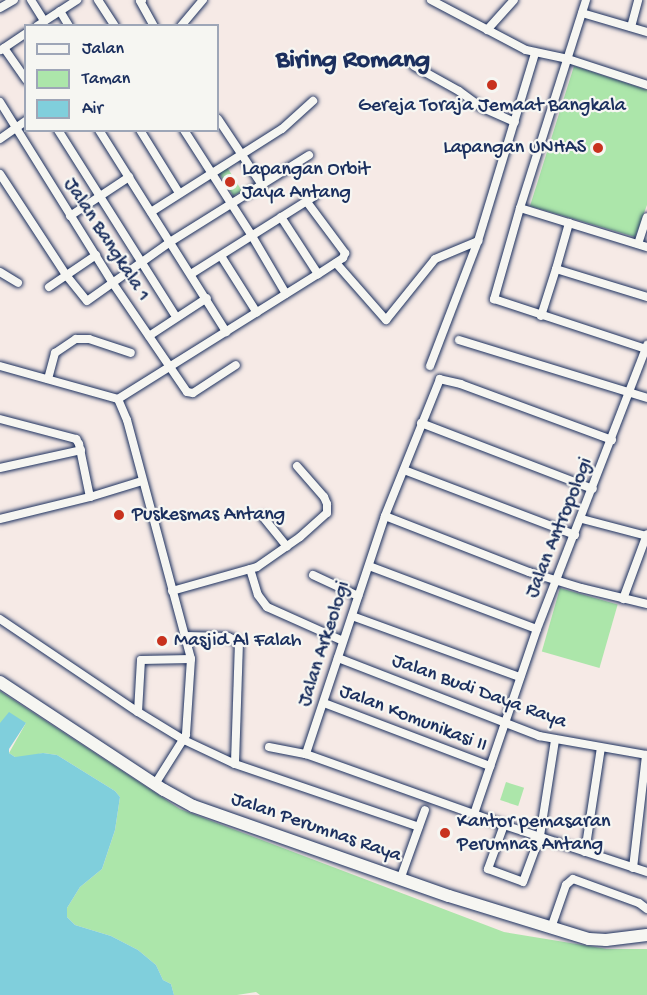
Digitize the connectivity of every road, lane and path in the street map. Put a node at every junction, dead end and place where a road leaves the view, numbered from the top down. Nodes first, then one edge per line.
1 (14, 0) edge
2 (31, 0) edge
3 (76, 0) edge
4 (98, 0) edge
5 (141, 0) edge
6 (203, 0) edge
7 (431, 0) edge
8 (514, 0) edge
9 (586, 0) edge
10 (638, 0) edge
11 (0, 9) edge
12 (60, 11) junction
13 (582, 13) junction
14 (40, 23) edge
15 (68, 24) edge
16 (114, 24) edge
17 (153, 24) edge
18 (183, 24) edge
19 (631, 27) junction
20 (487, 30) junction
21 (647, 32) edge
22 (24, 34) edge
23 (2, 50) edge
24 (535, 53) junction
25 (568, 59) junction
26 (414, 66) dead end
27 (24, 77) edge
28 (647, 85) edge
29 (313, 101) dead end
30 (0, 102) edge
31 (219, 120) edge
32 (515, 122) junction
33 (24, 123) edge
34 (16, 128) junction
35 (59, 132) edge
36 (100, 132) edge
37 (142, 132) edge
38 (185, 132) edge
39 (0, 139) edge
40 (242, 155) junction
41 (309, 155) dead end
42 (211, 173) junction
43 (0, 174) edge
44 (129, 177) junction
45 (262, 185) junction
46 (179, 194) junction
47 (315, 196) dead end
48 (100, 197) junction
49 (307, 202) junction
50 (232, 204) junction
51 (520, 208) junction
52 (151, 212) junction
53 (70, 216) junction
54 (281, 217) junction
55 (647, 217) edge
56 (569, 223) junction
57 (252, 236) junction
58 (478, 241) junction
59 (170, 242) junction
60 (643, 246) edge
61 (96, 255) junction
62 (221, 256) junction
63 (141, 262) junction
64 (336, 263) junction
65 (556, 269) junction
66 (0, 272) edge
67 (191, 274) junction
68 (318, 274) junction
69 (66, 275) junction
70 (112, 282) junction
71 (18, 283) dead end
72 (49, 287) dead end
73 (286, 294) junction
74 (647, 297) edge
75 (207, 298) junction
76 (257, 313) junction
77 (541, 316) junction
78 (176, 317) junction
79 (226, 332) junction
80 (149, 336) junction
81 (459, 340) dead end
82 (646, 347) edge
83 (131, 353) dead end
84 (236, 365) dead end
85 (0, 366) edge
86 (430, 366) dead end
87 (168, 368) junction
88 (48, 379) junction
89 (630, 393) junction
90 (647, 398) edge
91 (118, 399) junction
92 (0, 419) edge
93 (421, 423) junction
94 (612, 440) junction
95 (81, 450) junction
96 (1, 466) edge
97 (297, 466) dead end
98 (404, 470) junction
99 (142, 481) junction
100 (593, 489) junction
101 (90, 497) junction
102 (385, 516) junction
103 (263, 517) dead end
104 (0, 519) edge
105 (582, 519) junction
106 (575, 534) junction
107 (647, 535) edge
108 (287, 547) junction
109 (369, 566) junction
110 (250, 569) junction
111 (313, 575) dead end
112 (557, 580) junction
113 (172, 591) junction
114 (358, 596) junction
115 (623, 598) junction
116 (647, 603) edge
117 (352, 616) junction
118 (0, 619) edge
119 (537, 629) junction
120 (186, 636) junction
121 (343, 641) junction
122 (338, 658) junction
123 (191, 659) junction
124 (520, 677) junction
125 (0, 682) edge
126 (324, 703) junction
127 (138, 712) junction
128 (505, 723) junction
129 (184, 740) junction
130 (555, 740) junction
131 (269, 747) dead end
132 (601, 748) junction
133 (306, 754) junction
134 (647, 755) edge
135 (236, 764) junction
136 (490, 766) junction
137 (155, 784) junction
138 (425, 810) dead end
139 (474, 814) junction
140 (504, 825) junction
141 (420, 827) junction
142 (540, 836) junction
143 (585, 852) junction
144 (633, 868) junction
145 (647, 872) edge
146 (401, 878) junction
147 (647, 909) edge
148 (551, 928) junction
149 (647, 935) edge

1 - 11 street
2 - 14 street
3 - 12 street
4 - 16 street
5 - 17 street
6 - 18 street
7 - 20 street
8 - 20 street
9 - 13 street
10 - 19 street
12 - 14 street
12 - 15 street
13 - 19 street
13 - 25 street
19 - 21 street
20 - 24 street
22 - 23 street
23 - 27 street
24 - 25 street
24 - 32 street
25 - 28 street
25 - 51 street
26 - 32 street
29 - 40 street
30 - 34 street, Jalan Bangkala 1
31 - 40 street
32 - 58 street
33 - 34 street
34 - 39 street
34 - 53 street, Jalan Bangkala 1
35 - 48 street
36 - 44 street
37 - 46 street
38 - 42 street
40 - 42 street
40 - 45 street
41 - 45 street
42 - 46 street
42 - 50 street
43 - 69 street
44 - 48 street
44 - 52 street
45 - 50 street
46 - 52 street
47 - 49 street
48 - 53 street
48 - 63 street
49 - 54 street
49 - 64 street
50 - 57 street
50 - 59 street
51 - 56 street
51 - 77 street
52 - 59 street
53 - 61 street, Jalan Bangkala 1
54 - 57 street
54 - 68 street
55 - 60 street
56 - 60 street
56 - 65 street
57 - 62 street
57 - 73 street
58 - 64 street
58 - 86 street
59 - 63 street
59 - 67 street
61 - 69 street
61 - 70 street, Jalan Bangkala 1
62 - 67 street
62 - 76 street
63 - 70 street
63 - 78 street
64 - 68 street
65 - 74 street
65 - 77 street
66 - 71 street
67 - 75 street
68 - 73 street
69 - 70 street
69 - 72 street
70 - 80 street, Jalan Bangkala 1
73 - 76 street
75 - 78 street
75 - 79 street
76 - 79 street
77 - 82 street
78 - 80 street
79 - 87 street
80 - 87 street, Jalan Bangkala 1
81 - 89 street
82 - 89 street, Jalan Antropologi
83 - 88 street
84 - 87 street, Jalan Bangkala 1
85 - 88 street
87 - 91 street
88 - 91 street
89 - 90 street
89 - 94 street, Jalan Antropologi
91 - 99 street
92 - 95 street
93 - 94 street, Jalan Arkeologi
93 - 98 street, Jalan Arkeologi
93 - 100 street
94 - 100 street, Jalan Antropologi
95 - 96 street
95 - 101 street
97 - 108 street
98 - 102 street, Jalan Arkeologi
98 - 106 street
99 - 101 street
99 - 113 street
100 - 105 street, Jalan Antropologi
101 - 104 street
102 - 109 street, Jalan Arkeologi
102 - 112 street
103 - 108 street
105 - 106 street, Jalan Antropologi
105 - 107 street
106 - 112 street, Jalan Antropologi
107 - 115 street
108 - 110 street
109 - 114 street, Jalan Arkeologi
109 - 119 street
110 - 113 street
110 - 121 street
111 - 114 street
112 - 115 street
112 - 119 street, Jalan Antropologi
113 - 120 street
114 - 117 street, Jalan Arkeologi
115 - 116 street
117 - 121 street, Jalan Arkeologi
117 - 124 street
118 - 127 street
119 - 124 street, Jalan Antropologi
120 - 123 street
120 - 135 street
121 - 122 street, Jalan Arkeologi
122 - 126 street, Jalan Arkeologi
122 - 128 street, Jalan Budi Daya Raya
123 - 127 street
123 - 129 street
124 - 128 street, Jalan Antropologi
125 - 137 street, Jalan Perumnas Raya
126 - 133 street, Jalan Arkeologi
126 - 136 street, Jalan Komunikasi II
127 - 129 street
128 - 130 street, Jalan Budi Daya Raya
128 - 136 street, Jalan Antropologi
129 - 135 street
129 - 137 street
130 - 132 street, Jalan Budi Daya Raya
130 - 142 street
131 - 133 street
132 - 134 street, Jalan Budi Daya Raya
132 - 143 street
133 - 139 street
134 - 144 street
135 - 141 street
136 - 139 street, Jalan Antropologi
137 - 146 street, Jalan Perumnas Raya
138 - 141 street
139 - 140 street
140 - 142 street
140 - 142 street
141 - 146 street
142 - 143 street
143 - 144 street
144 - 145 street
146 - 148 street, Jalan Perumnas Raya
147 - 148 street
148 - 149 street, Jalan Perumnas Raya

